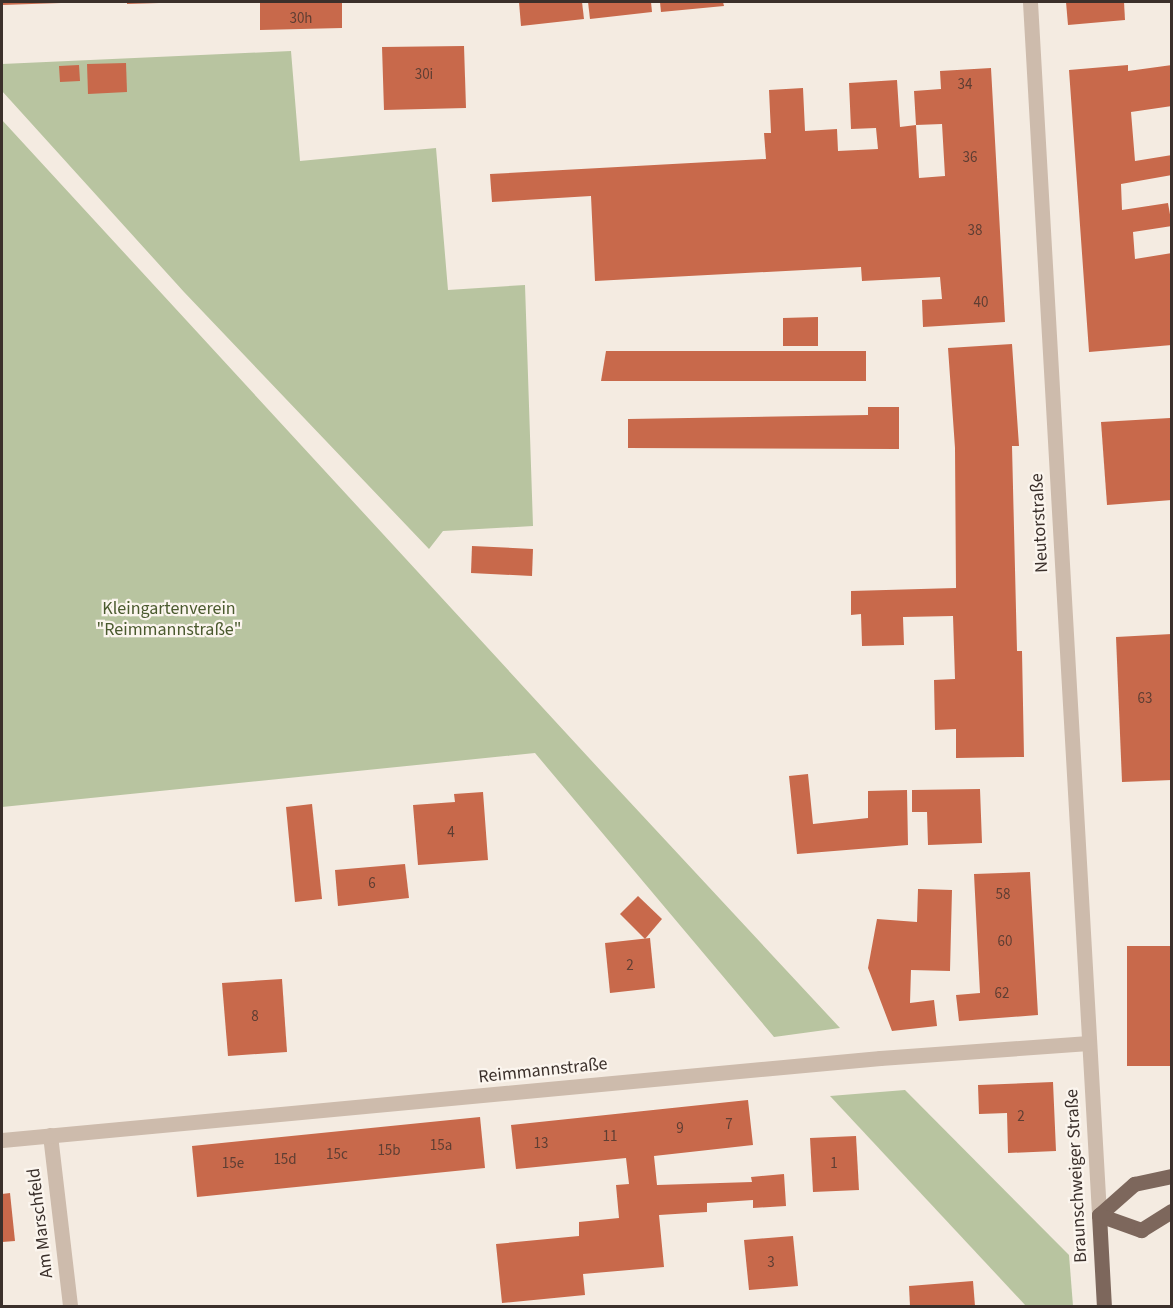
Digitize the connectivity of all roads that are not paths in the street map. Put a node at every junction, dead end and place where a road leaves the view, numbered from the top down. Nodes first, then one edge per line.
1 (1030, 2) edge
2 (1088, 1043) junction
3 (51, 1135) junction
4 (2, 1140) edge
5 (1172, 1176) edge
6 (1172, 1211) edge
7 (1099, 1215) junction
8 (70, 1306) edge
9 (1104, 1306) edge

1 - 2 street, Neutorstraße
2 - 3 street, Reimmannstraße
2 - 7 street, Braunschweiger Straße
3 - 4 street, Reimmannstraße
3 - 8 street, Am Marschfeld
5 - 7 main road
6 - 7 main road
7 - 9 main road, Braunschweiger Straße

